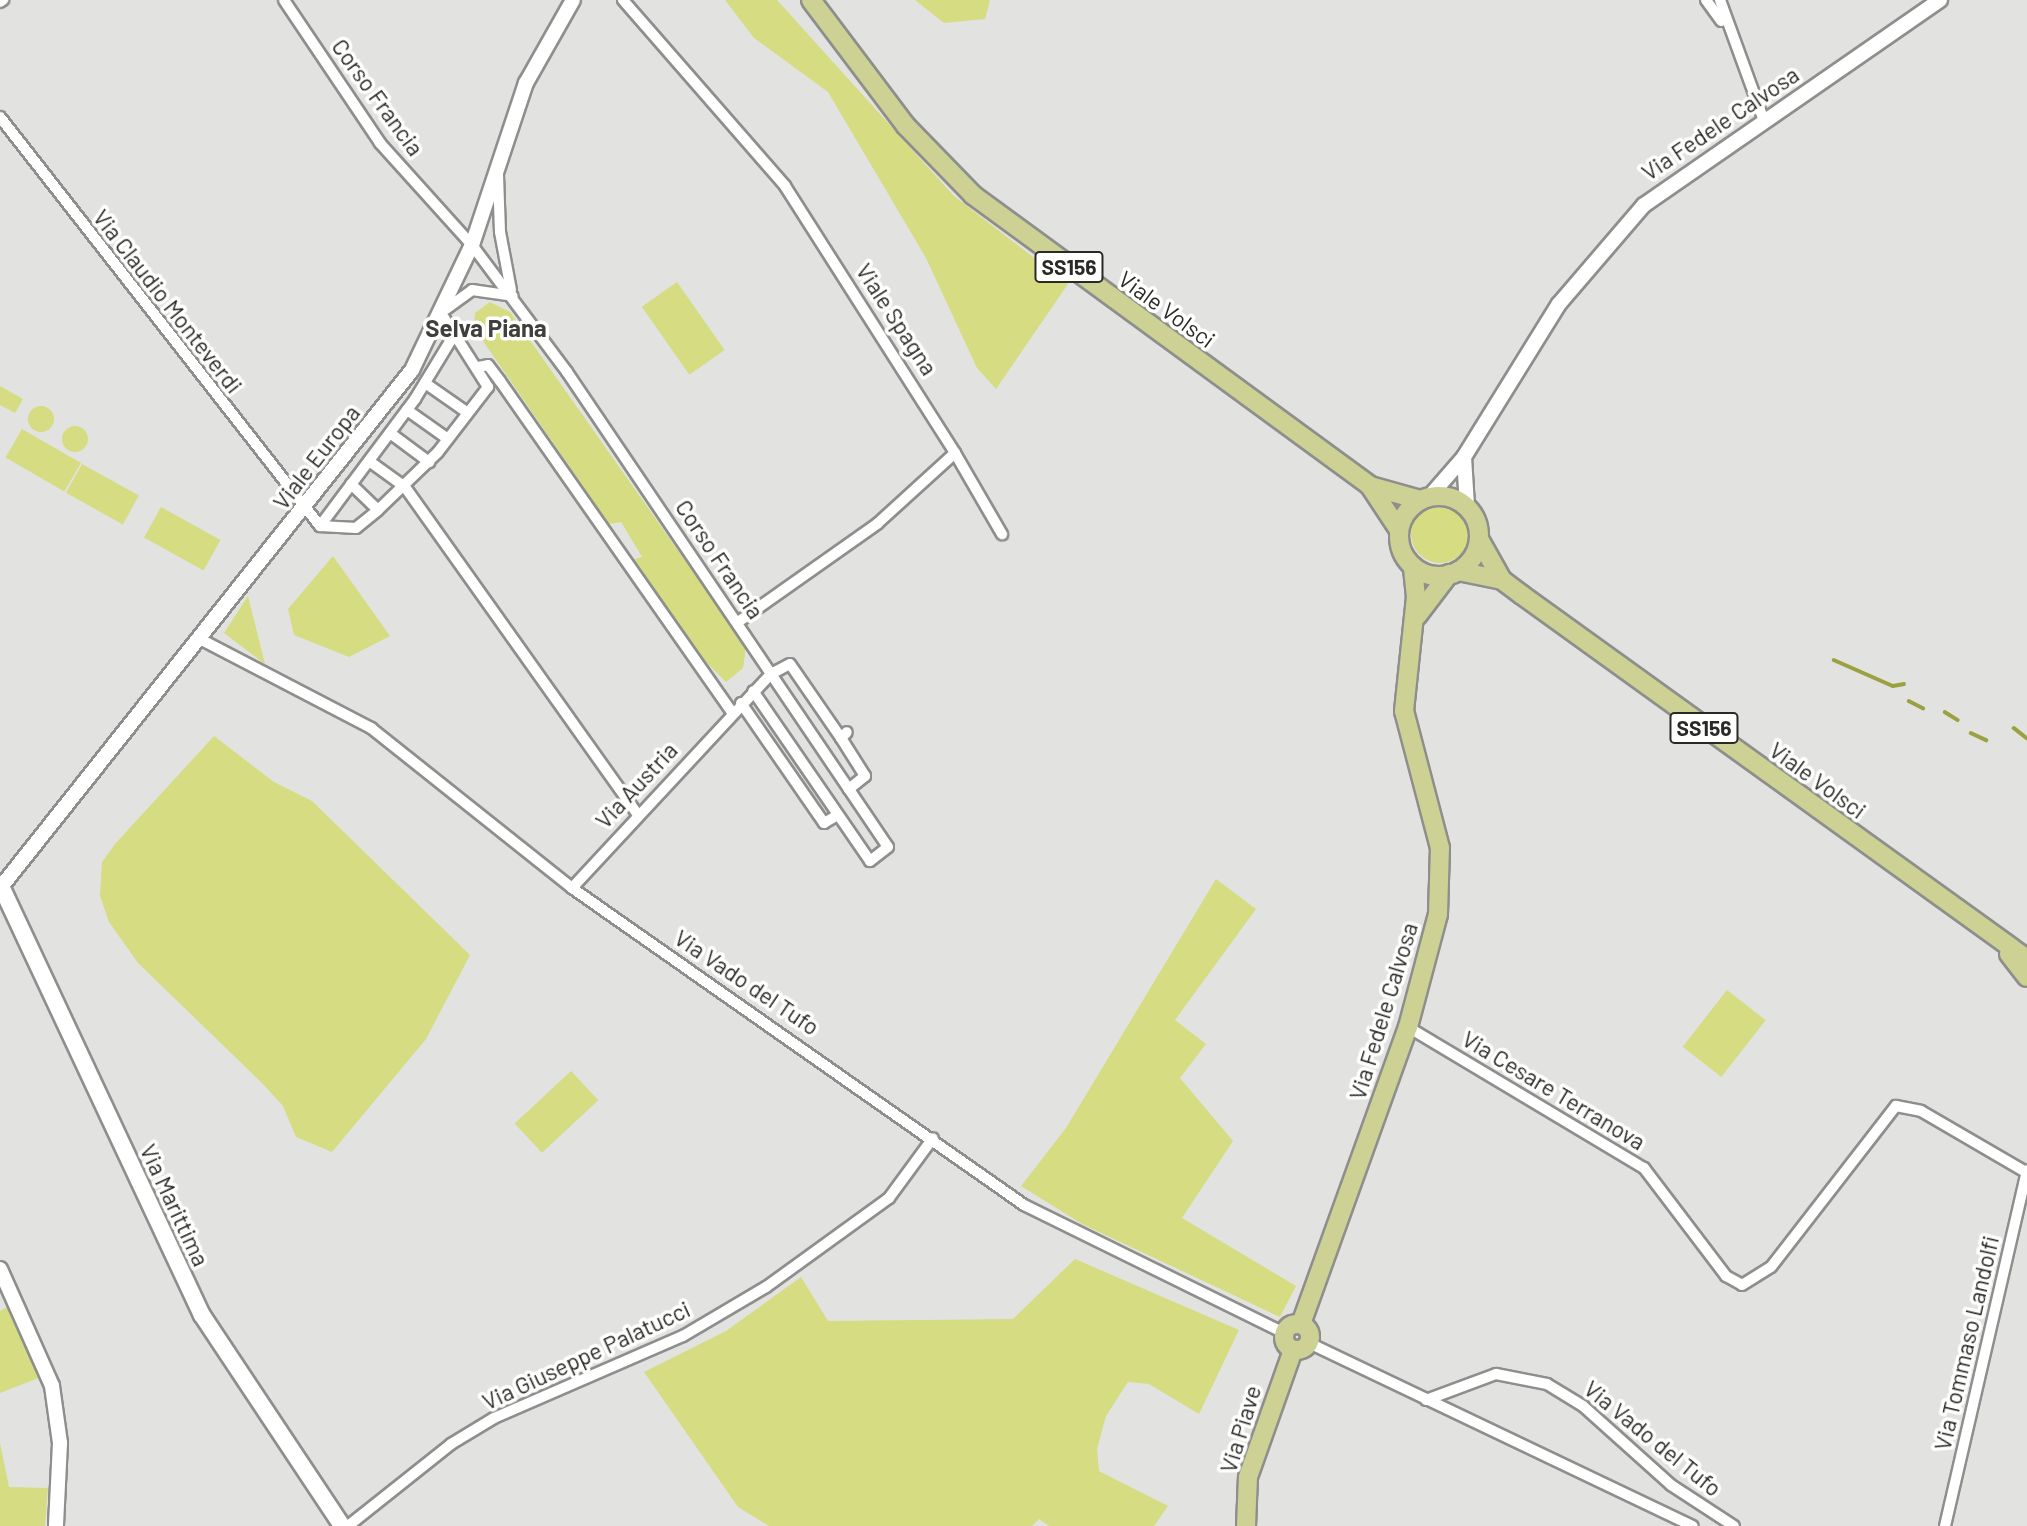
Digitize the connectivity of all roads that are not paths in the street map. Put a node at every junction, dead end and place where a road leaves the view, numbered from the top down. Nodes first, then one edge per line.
1 (284, 0) edge
2 (573, 0) edge
3 (623, 0) edge
4 (811, 0) edge
5 (1706, 0) edge
6 (1720, 0) edge
7 (1940, 0) edge
8 (1726, 29) junction
9 (0, 117) edge
10 (1764, 121) junction
11 (499, 153) junction
12 (472, 245) junction
13 (513, 296) junction
14 (444, 312) junction
15 (457, 330) junction
16 (478, 367) junction
17 (425, 383) junction
18 (407, 410) junction
19 (468, 413) junction
20 (390, 433) junction
21 (448, 439) junction
22 (955, 453) junction
23 (1464, 457) junction
24 (369, 461) junction
25 (429, 462) junction
26 (351, 484) junction
27 (1370, 486) junction
28 (405, 487) junction
29 (1425, 498) junction
30 (1467, 506) junction
31 (302, 510) junction
32 (378, 510) junction
33 (320, 526) junction
34 (1399, 530) junction
35 (1002, 534) dead end
36 (1479, 540) junction
37 (1413, 566) junction
38 (1454, 573) junction
39 (1502, 580) junction
40 (738, 622) junction
41 (1414, 622) junction
42 (202, 640) junction
43 (771, 674) junction
44 (752, 691) junction
45 (741, 703) junction
46 (732, 712) junction
47 (849, 789) junction
48 (637, 814) junction
49 (838, 815) junction
50 (0, 887) edge
51 (572, 888) junction
52 (2003, 946) junction
53 (2027, 959) edge
54 (2027, 977) edge
55 (1408, 1027) junction
56 (933, 1138) junction
57 (2027, 1171) edge
58 (0, 1269) edge
59 (1301, 1324) junction
60 (1284, 1333) junction
61 (1301, 1346) junction
62 (1426, 1401) junction
63 (56, 1526) edge
64 (342, 1526) edge
65 (348, 1526) edge
66 (1246, 1526) edge
67 (1693, 1526) edge
68 (1734, 1526) edge
69 (1945, 1526) edge

1 - 12 street, Corso Francia
2 - 11 street, Viale Europa
3 - 22 street, Viale Spagna
4 - 27 main road, Viale Volsci / SS156
5 - 8 street
6 - 8 street
7 - 10 street, Via Fedele Calvosa
8 - 10 street
9 - 31 street, Via Claudio Monteverdi
10 - 23 street, Via Fedele Calvosa
11 - 12 street, Viale Europa
11 - 13 street
12 - 13 street, Corso Francia
12 - 14 street, Viale Europa
13 - 14 street
13 - 40 street, Corso Francia
14 - 15 street
14 - 31 street, Viale Europa
15 - 16 street
15 - 17 street
16 - 19 street
16 - 46 street
17 - 18 street
17 - 19 street
18 - 20 street
18 - 21 street
19 - 21 street
20 - 24 street
20 - 25 street
21 - 25 street
22 - 35 street, Viale Spagna
22 - 40 street
23 - 29 street, Via Fedele Calvosa
23 - 30 street
24 - 26 street
24 - 28 street
25 - 28 street
26 - 32 street
26 - 33 street
27 - 29 main road, Viale Volsci / SS156
27 - 34 main road, Viale Volsci / SS156
28 - 32 street
28 - 48 street
29 - 30 main road, SS156
29 - 34 main road
30 - 36 main road, SS156
31 - 33 street, Via Claudio Monteverdi
31 - 42 street, Viale Europa
32 - 33 street
34 - 37 main road, SS156
36 - 38 main road
36 - 39 main road, Viale Volsci / SS156
37 - 38 main road, SS156
37 - 41 main road, Via Fedele Calvosa
38 - 39 main road, Viale Volsci / SS156
38 - 41 main road
39 - 52 main road, Viale Volsci / SS156
40 - 43 street, Corso Francia
41 - 55 main road, Via Fedele Calvosa
42 - 50 street, Viale Europa
42 - 51 street, Via Vado del Tufo
43 - 44 street, Via Austria
43 - 47 street, Corso Francia
43 - 47 street
44 - 45 street, Via Austria
44 - 49 street
45 - 46 street, Via Austria
45 - 49 street
46 - 48 street, Via Austria
47 - 49 street, Corso Francia
48 - 51 street, Via Austria
50 - 64 main road, Via Marittima
51 - 56 street, Via Vado del Tufo
52 - 53 main road, Viale Volsci / SS156
52 - 54 main road, Viale Volsci / SS156
55 - 57 street, Via Cesare Terranova
55 - 59 main road, Via Fedele Calvosa
56 - 60 street, Via Vado del Tufo
56 - 65 street, Via Giuseppe Palatucci
57 - 69 street, Via Tommaso Landolfi
58 - 63 street
59 - 60 main road
59 - 61 main road
60 - 61 main road
61 - 62 street, Via Vado del Tufo
61 - 66 main road, Via Piave
62 - 67 street, Via Vado del Tufo
62 - 68 street, Via Vado del Tufo

